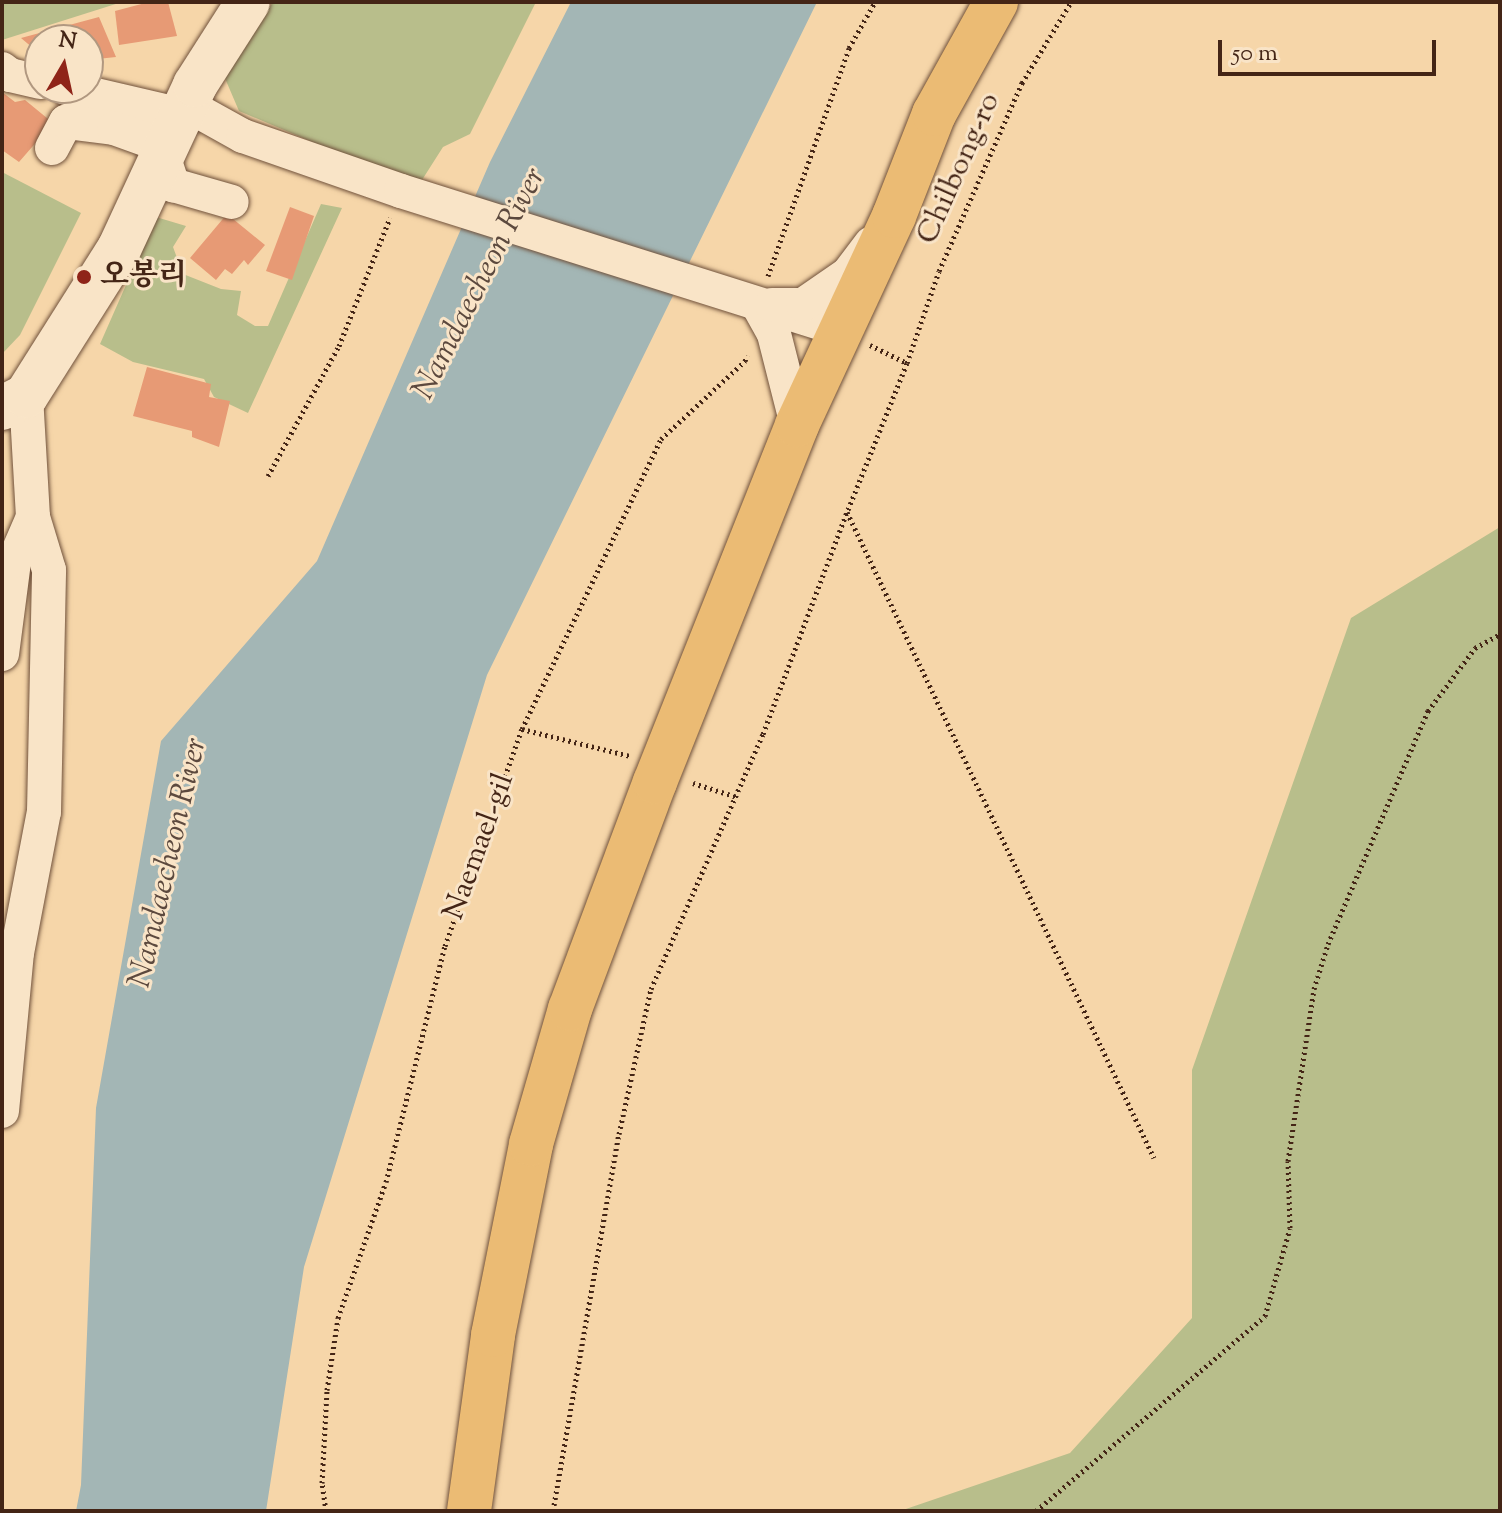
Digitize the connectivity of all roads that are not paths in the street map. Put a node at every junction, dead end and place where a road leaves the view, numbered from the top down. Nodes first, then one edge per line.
1 (248, 2) edge
2 (996, 2) edge
3 (2, 69) edge
4 (24, 78) edge
5 (104, 103) edge
6 (174, 130) junction
7 (52, 148) dead end
8 (232, 202) dead end
9 (894, 216) junction
10 (758, 305) junction
11 (841, 330) junction
12 (9, 404) edge
13 (797, 425) junction
14 (33, 517) junction
15 (2, 654) edge
16 (2, 1111) edge
17 (469, 1511) edge

1 - 6 main road
2 - 9 main road
3 - 4 street
5 - 6 street
6 - 7 street
6 - 8 street
6 - 10 street
6 - 12 main road
9 - 10 street
9 - 11 main road
10 - 11 street
10 - 13 street
11 - 13 main road
12 - 14 street
13 - 17 main road
14 - 15 street
14 - 16 street

